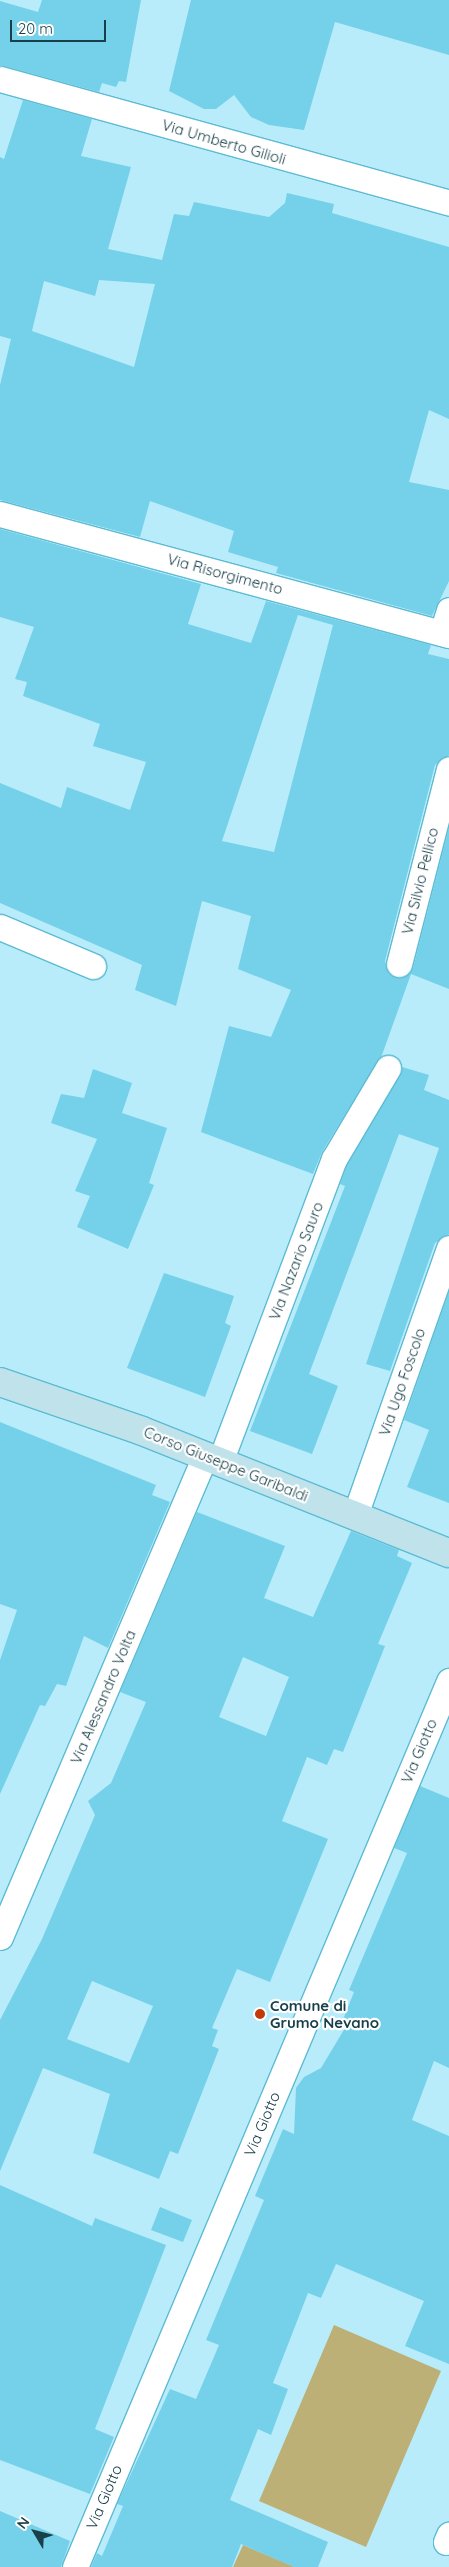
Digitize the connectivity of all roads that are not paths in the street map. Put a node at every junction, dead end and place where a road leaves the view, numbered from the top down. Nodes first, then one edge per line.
1 (0, 79) edge
2 (449, 203) edge
3 (0, 514) edge
4 (447, 626) edge
5 (449, 769) edge
6 (0, 927) edge
7 (399, 964) dead end
8 (93, 966) dead end
9 (388, 1068) dead end
10 (449, 1248) edge
11 (0, 1382) edge
12 (213, 1459) junction
13 (355, 1515) junction
14 (449, 1553) edge
15 (449, 1681) edge
16 (0, 1937) edge
17 (75, 2567) edge

1 - 2 street, Via Umberto Gilioli
3 - 4 street, Via Risorgimento
5 - 7 street, Via Silvio Pellico
6 - 8 street
9 - 12 street, Via Nazario Sauro
10 - 13 street, Via Ugo Foscolo
11 - 12 street, Corso Giuseppe Garibaldi
12 - 13 street, Corso Giuseppe Garibaldi
12 - 16 street, Via Alessandro Volta
13 - 14 street, Corso Giuseppe Garibaldi
15 - 17 street, Via Giotto

